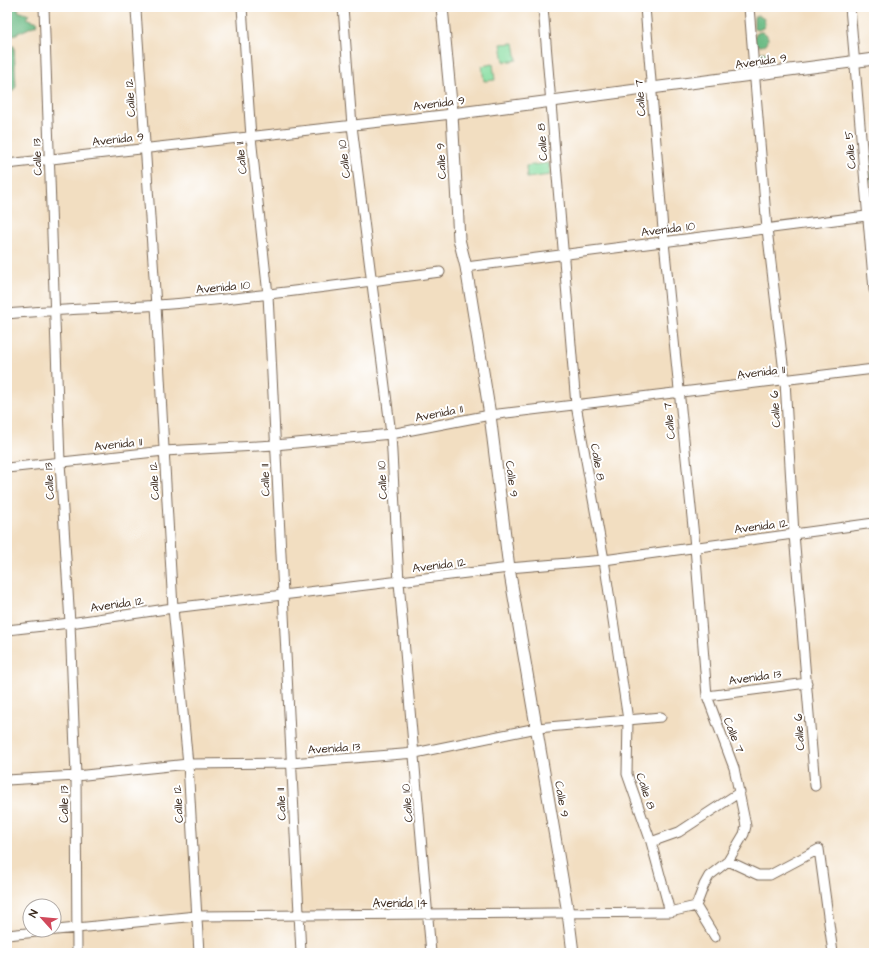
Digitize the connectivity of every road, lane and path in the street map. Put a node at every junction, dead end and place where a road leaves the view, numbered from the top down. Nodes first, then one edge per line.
1 (44, 7) edge
2 (137, 7) edge
3 (242, 7) edge
4 (343, 7) edge
5 (442, 7) edge
6 (543, 7) edge
7 (645, 7) edge
8 (749, 7) edge
9 (850, 7) edge
10 (874, 59) edge
11 (854, 61) junction
12 (754, 75) junction
13 (652, 88) junction
14 (551, 101) junction
15 (452, 114) junction
16 (352, 126) junction
17 (251, 137) junction
18 (146, 148) junction
19 (48, 160) junction
20 (7, 164) edge
21 (871, 216) edge
22 (767, 229) junction
23 (664, 242) junction
24 (563, 255) junction
25 (466, 267) junction
26 (440, 272) dead end
27 (371, 281) junction
28 (874, 290) edge
29 (268, 295) junction
30 (156, 306) junction
31 (56, 309) junction
32 (7, 314) edge
33 (874, 369) edge
34 (785, 381) junction
35 (678, 393) junction
36 (576, 405) junction
37 (490, 415) junction
38 (391, 434) junction
39 (275, 444) junction
40 (164, 451) junction
41 (60, 462) junction
42 (7, 468) edge
43 (874, 523) edge
44 (794, 534) junction
45 (695, 547) junction
46 (604, 560) junction
47 (509, 568) junction
48 (400, 582) junction
49 (282, 595) junction
50 (173, 608) junction
51 (70, 623) junction
52 (7, 630) edge
53 (807, 683) junction
54 (707, 696) junction
55 (660, 717) dead end
56 (628, 720) junction
57 (537, 728) junction
58 (415, 753) junction
59 (291, 763) junction
60 (188, 764) junction
61 (76, 776) junction
62 (7, 780) edge
63 (815, 786) dead end
64 (740, 792) junction
65 (651, 842) junction
66 (728, 861) junction
67 (696, 906) junction
68 (670, 912) junction
69 (568, 913) junction
70 (298, 915) junction
71 (428, 915) junction
72 (196, 916) junction
73 (77, 928) junction
74 (7, 935) edge
75 (715, 937) dead end
76 (78, 953) edge
77 (199, 953) edge
78 (301, 953) edge
79 (431, 953) edge
80 (573, 953) edge
81 (833, 953) edge

1 - 19 street, Calle 13
2 - 18 street, Calle 12
3 - 17 street, Calle 11
4 - 16 street, Calle 10
5 - 15 street, Calle 9
6 - 14 street, Calle 8
7 - 13 street, Calle 7
8 - 12 street, Calle 6
9 - 11 street, Calle 5
10 - 11 street, Avenida 9
11 - 12 street, Avenida 9
11 - 21 street, Calle 5
12 - 13 street, Avenida 9
12 - 22 street, Calle 6
13 - 14 street, Avenida 9
13 - 23 street, Calle 7
14 - 15 street, Avenida 9
14 - 24 street, Calle 8
15 - 16 street, Avenida 9
15 - 25 street, Calle 9
16 - 17 street, Avenida 9
16 - 27 street, Calle 10
17 - 18 street, Avenida 9
17 - 29 street, Calle 11
18 - 19 street, Avenida 9
18 - 30 street, Calle 12
19 - 20 street, Avenida 9
19 - 31 street, Calle 13
21 - 22 street, Avenida 10
21 - 28 street, Calle 5
22 - 23 street, Avenida 10
22 - 34 street, Calle 6
23 - 24 street, Avenida 10
23 - 35 street, Calle 7
24 - 25 street, Avenida 10
24 - 36 street, Calle 8
25 - 37 street, Calle 9
26 - 27 street, Avenida 10
27 - 29 street, Avenida 10
27 - 38 street, Calle 10
29 - 30 street, Avenida 10
29 - 39 street, Calle 11
30 - 31 street, Avenida 10
30 - 40 street, Calle 12
31 - 32 street, Avenida 10
31 - 41 street, Calle 13
33 - 34 street, Avenida 11
34 - 35 street, Avenida 11
34 - 44 street, Calle 6
35 - 36 street, Avenida 11
35 - 45 street, Calle 7
36 - 37 street, Avenida 11
36 - 46 street, Calle 8
37 - 38 street, Avenida 11
37 - 47 street, Calle 9
38 - 39 street, Avenida 11
38 - 48 street, Calle 10
39 - 40 street, Avenida 11
39 - 49 street, Calle 11
40 - 41 street, Avenida 11
40 - 50 street, Calle 12
41 - 42 street, Avenida 11
41 - 51 street, Calle 13
43 - 44 street, Avenida 12
44 - 45 street, Avenida 12
44 - 53 street, Calle 6
45 - 46 street, Avenida 12
45 - 54 street, Calle 7
46 - 47 street, Avenida 12
46 - 56 street, Calle 8
47 - 48 street, Avenida 12
47 - 57 street, Calle 9
48 - 49 street, Avenida 12
48 - 58 street, Calle 10
49 - 50 street, Avenida 12
49 - 59 street, Calle 11
50 - 51 street, Avenida 12
50 - 60 street, Calle 12
51 - 52 street, Avenida 12
51 - 61 street, Calle 13
53 - 54 street, Avenida 13
53 - 63 street, Calle 6
54 - 64 street, Calle 7
55 - 56 street, Avenida 13
56 - 57 street, Avenida 13
56 - 65 street, Calle 8
57 - 58 street, Avenida 13
57 - 69 street, Calle 9
58 - 59 street, Avenida 13
58 - 71 street, Calle 10
59 - 60 street, Avenida 13
59 - 70 street, Calle 11
60 - 61 street, Avenida 13
60 - 72 street, Calle 12
61 - 62 street, Avenida 13
61 - 73 street, Calle 13
64 - 65 street
64 - 66 street, Calle 7
65 - 68 street, Calle 8
66 - 67 street
66 - 81 street
67 - 68 street, Avenida 14
67 - 75 street
68 - 69 street, Avenida 14
69 - 71 street, Avenida 14
69 - 80 street, Calle 9
70 - 71 street, Avenida 14
70 - 72 street, Avenida 14
70 - 78 street, Calle 11
71 - 79 street, Calle 10
72 - 73 street, Avenida 14
72 - 77 street, Calle 12
73 - 74 street, Avenida 14
73 - 76 street, Calle 13

